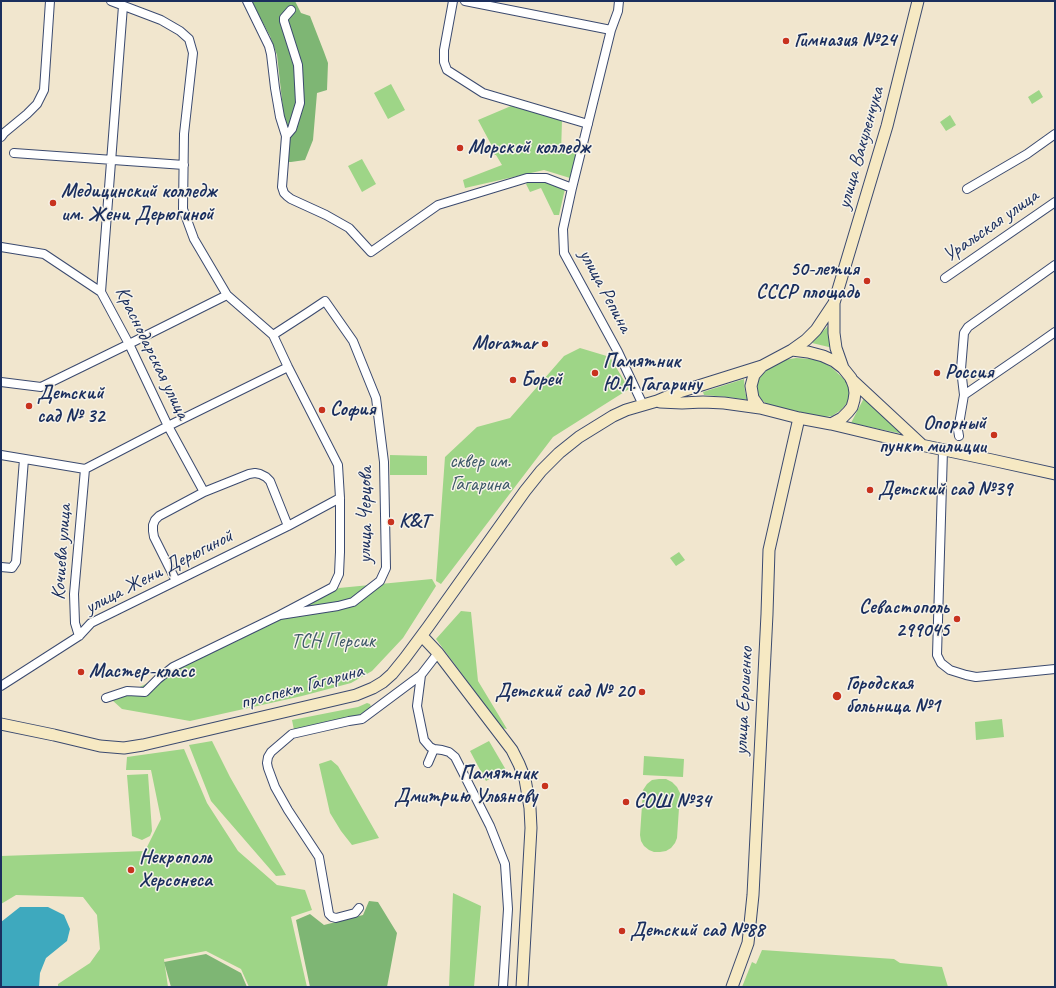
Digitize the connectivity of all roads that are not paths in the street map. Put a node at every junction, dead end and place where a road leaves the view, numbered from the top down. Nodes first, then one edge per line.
1 (50, 1) edge
2 (111, 1) edge
3 (247, 1) edge
4 (453, 1) edge
5 (465, 1) edge
6 (619, 1) edge
7 (918, 1) edge
8 (123, 6) junction
9 (291, 10) dead end
10 (611, 30) junction
11 (588, 124) junction
12 (1055, 134) edge
13 (286, 136) junction
14 (1, 137) edge
15 (14, 154) dead end
16 (111, 159) junction
17 (184, 165) junction
18 (572, 188) junction
19 (967, 189) dead end
20 (1055, 202) edge
21 (1, 247) edge
22 (1055, 265) edge
23 (946, 278) dead end
24 (100, 292) junction
25 (226, 295) junction
26 (834, 303) junction
27 (1055, 332) edge
28 (273, 335) junction
29 (129, 344) junction
30 (792, 350) junction
31 (762, 366) junction
32 (288, 367) junction
33 (843, 368) junction
34 (850, 378) junction
35 (1, 382) edge
36 (964, 395) junction
37 (657, 401) junction
38 (643, 405) junction
39 (760, 408) junction
40 (799, 418) junction
41 (831, 424) junction
42 (168, 426) junction
43 (959, 436) dead end
44 (923, 445) junction
45 (943, 450) junction
46 (1, 455) edge
47 (24, 459) junction
48 (85, 469) junction
49 (1055, 474) edge
50 (204, 492) junction
51 (340, 498) junction
52 (288, 526) junction
53 (1, 567) edge
54 (176, 581) junction
55 (280, 615) junction
56 (79, 636) junction
57 (422, 636) junction
58 (438, 653) junction
59 (1055, 669) edge
60 (421, 675) junction
61 (1, 686) edge
62 (106, 698) dead end
63 (1, 724) edge
64 (434, 749) junction
65 (428, 763) dead end
66 (359, 908) dead end
67 (503, 987) edge
68 (522, 987) edge
69 (732, 987) edge

1 - 14 street
2 - 8 street
3 - 13 street
4 - 11 street
5 - 10 street
6 - 10 street, улица Репина
7 - 26 main road, улица Вакуленчука
8 - 16 street, Краснодарская улица
8 - 17 street
9 - 13 street
10 - 11 street, улица Репина
11 - 18 street, улица Репина
12 - 19 street
13 - 18 street
15 - 16 street
16 - 17 street
16 - 24 street, Краснодарская улица
17 - 25 street
18 - 38 street, улица Репина
20 - 23 street, Уральская улица
21 - 24 street
22 - 36 street
24 - 29 street, Краснодарская улица
25 - 28 street
25 - 29 street
26 - 30 main road, улица Вакуленчука
26 - 33 main road, улица Вакуленчука
27 - 36 street
28 - 32 street
28 - 55 street, улица Черцова
29 - 35 street
29 - 42 street, Краснодарская улица
30 - 31 main road
30 - 33 main road
31 - 37 main road, проспект Гагарина
31 - 39 main road
32 - 42 street
32 - 51 street
33 - 34 main road
34 - 41 main road
34 - 44 main road
36 - 43 street
37 - 38 main road, проспект Гагарина
37 - 39 main road, проспект Гагарина
38 - 57 main road, проспект Гагарина
39 - 40 main road
40 - 41 main road
40 - 69 main road, улица Ерошенко
41 - 44 main road
42 - 48 street
42 - 50 street, Краснодарская улица
44 - 45 main road
45 - 49 main road
45 - 59 street
46 - 47 street
47 - 48 street
47 - 53 street
48 - 56 street, Кочиева улица
50 - 52 street
50 - 54 street
51 - 52 street, улица Жени Дерюгиной
51 - 55 street
52 - 54 street, улица Жени Дерюгиной
54 - 56 street, улица Жени Дерюгиной
55 - 62 street, улица Черцова
56 - 61 street, улица Жени Дерюгиной
57 - 58 main road
57 - 63 main road, проспект Гагарина
58 - 60 street
58 - 68 main road
60 - 64 street
60 - 66 street
64 - 65 street
64 - 67 street

